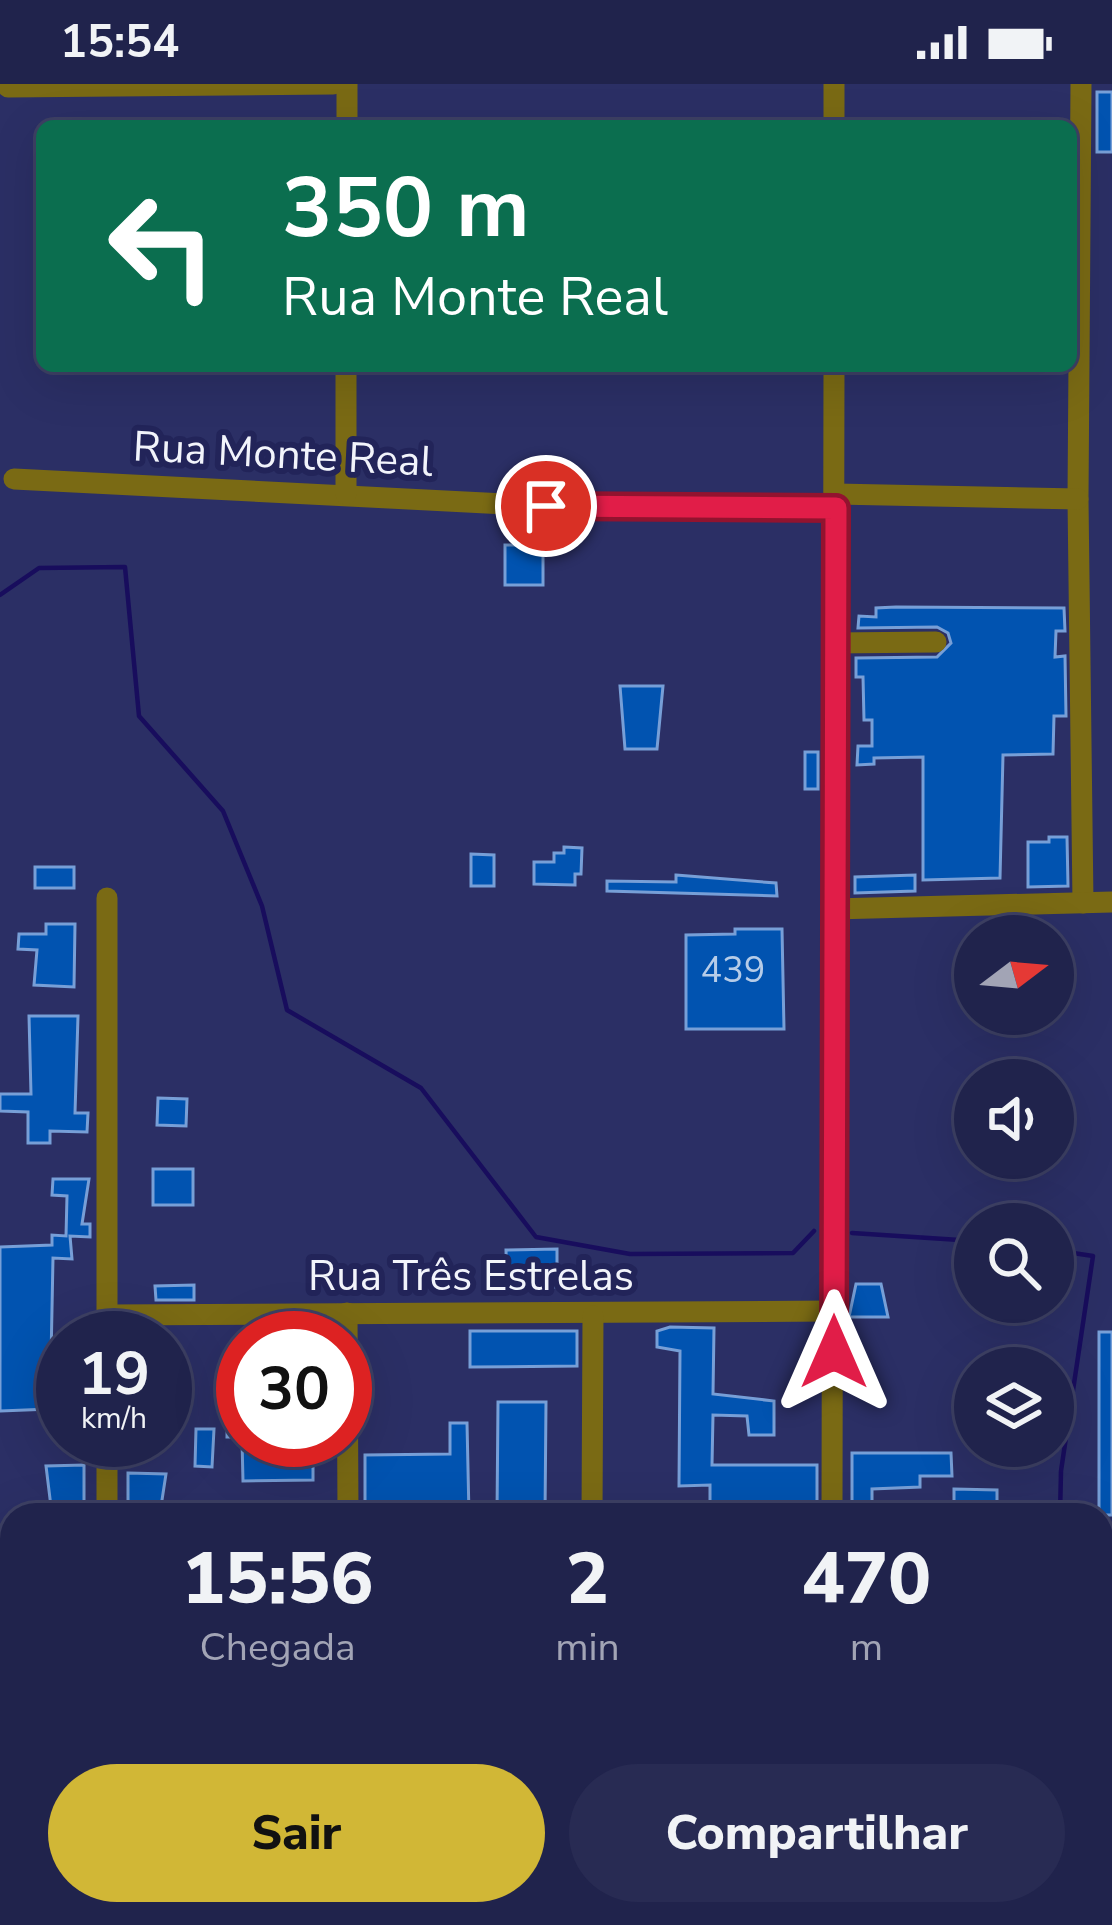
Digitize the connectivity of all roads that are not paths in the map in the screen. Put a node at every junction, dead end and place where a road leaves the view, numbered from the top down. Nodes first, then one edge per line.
1 (333, 84) edge
2 (347, 84) edge
3 (834, 84) edge
4 (1081, 84) edge
5 (8, 87) edge
6 (347, 120) edge
7 (834, 120) edge
8 (346, 372) edge
9 (834, 372) edge
10 (14, 479) dead end
11 (346, 494) junction
12 (1078, 499) junction
13 (836, 501) junction
14 (936, 642) dead end
15 (833, 643) junction
16 (107, 898) dead end
17 (1112, 902) edge
18 (1083, 903) junction
19 (833, 909) junction
20 (107, 1311) edge
21 (834, 1312) junction
22 (372, 1313) edge
23 (593, 1316) junction
24 (107, 1467) edge
25 (348, 1467) edge
26 (107, 1503) edge
27 (348, 1503) edge
28 (592, 1503) edge
29 (832, 1503) edge

1 - 5 street
2 - 6 street
3 - 7 street
4 - 12 street
8 - 11 street
9 - 13 street
10 - 11 street, Rua Monte Real
11 - 13 street, Rua Monte Real
12 - 13 street, Rua Monte Real
12 - 18 street
13 - 15 street
14 - 15 street
15 - 19 street
16 - 20 street
17 - 18 street
18 - 19 street
19 - 21 street
21 - 23 street, Rua Três Estrelas
21 - 29 street
22 - 23 street, Rua Três Estrelas
23 - 28 street
24 - 26 street
25 - 27 street

